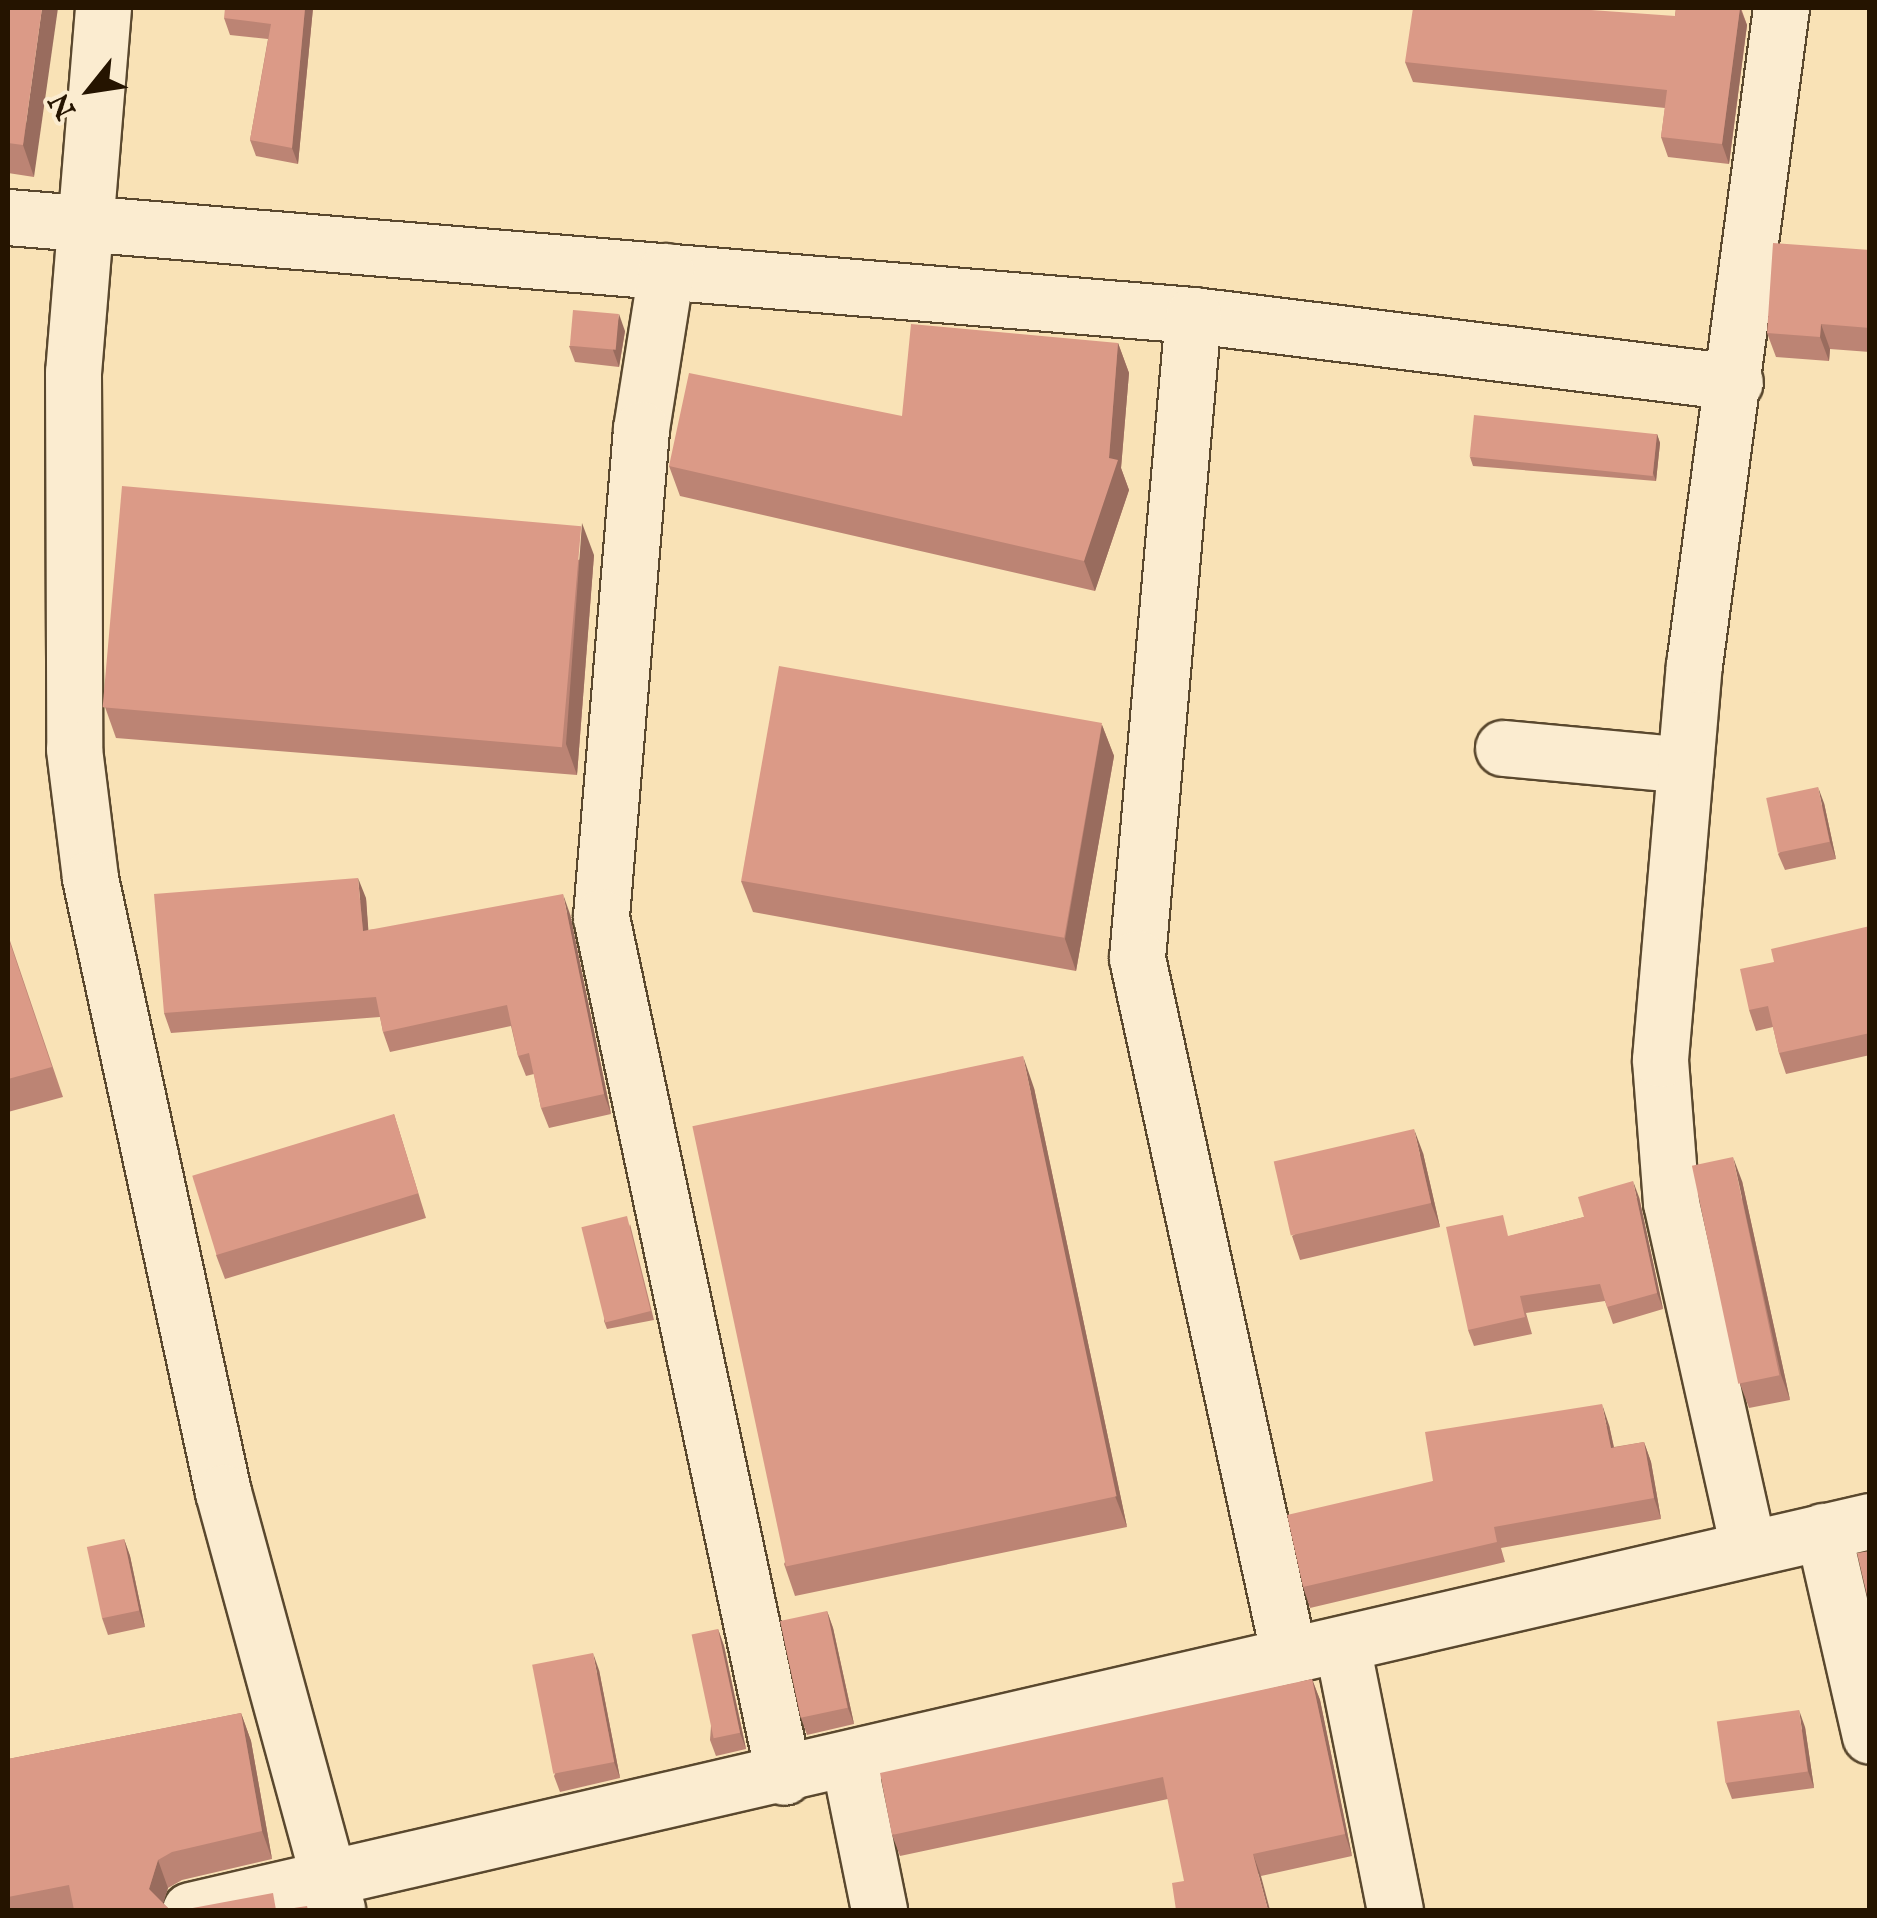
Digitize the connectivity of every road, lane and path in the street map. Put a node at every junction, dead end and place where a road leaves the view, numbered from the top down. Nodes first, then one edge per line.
1 (103, 8) edge
2 (1781, 8) edge
3 (8, 218) edge
4 (84, 225) junction
5 (666, 270) junction
6 (1192, 316) junction
7 (1735, 382) junction
8 (1503, 748) dead end
9 (1685, 765) junction
10 (1846, 1526) edge
11 (1748, 1547) junction
12 (1342, 1646) junction
13 (1289, 1656) junction
14 (1870, 1736) edge
15 (849, 1762) junction
16 (784, 1777) junction
17 (333, 1892) edge
18 (190, 1910) edge
19 (879, 1910) edge
20 (1395, 1910) edge

1 - 4 street
2 - 7 street
3 - 4 street
4 - 5 street
4 - 17 street
5 - 6 street
5 - 16 street
6 - 7 street
6 - 13 street
7 - 9 street
8 - 9 street
9 - 11 street
10 - 11 street
10 - 14 street
11 - 12 street
12 - 13 street
12 - 20 street
13 - 15 street
15 - 16 street
15 - 19 street
16 - 17 street
17 - 18 street

